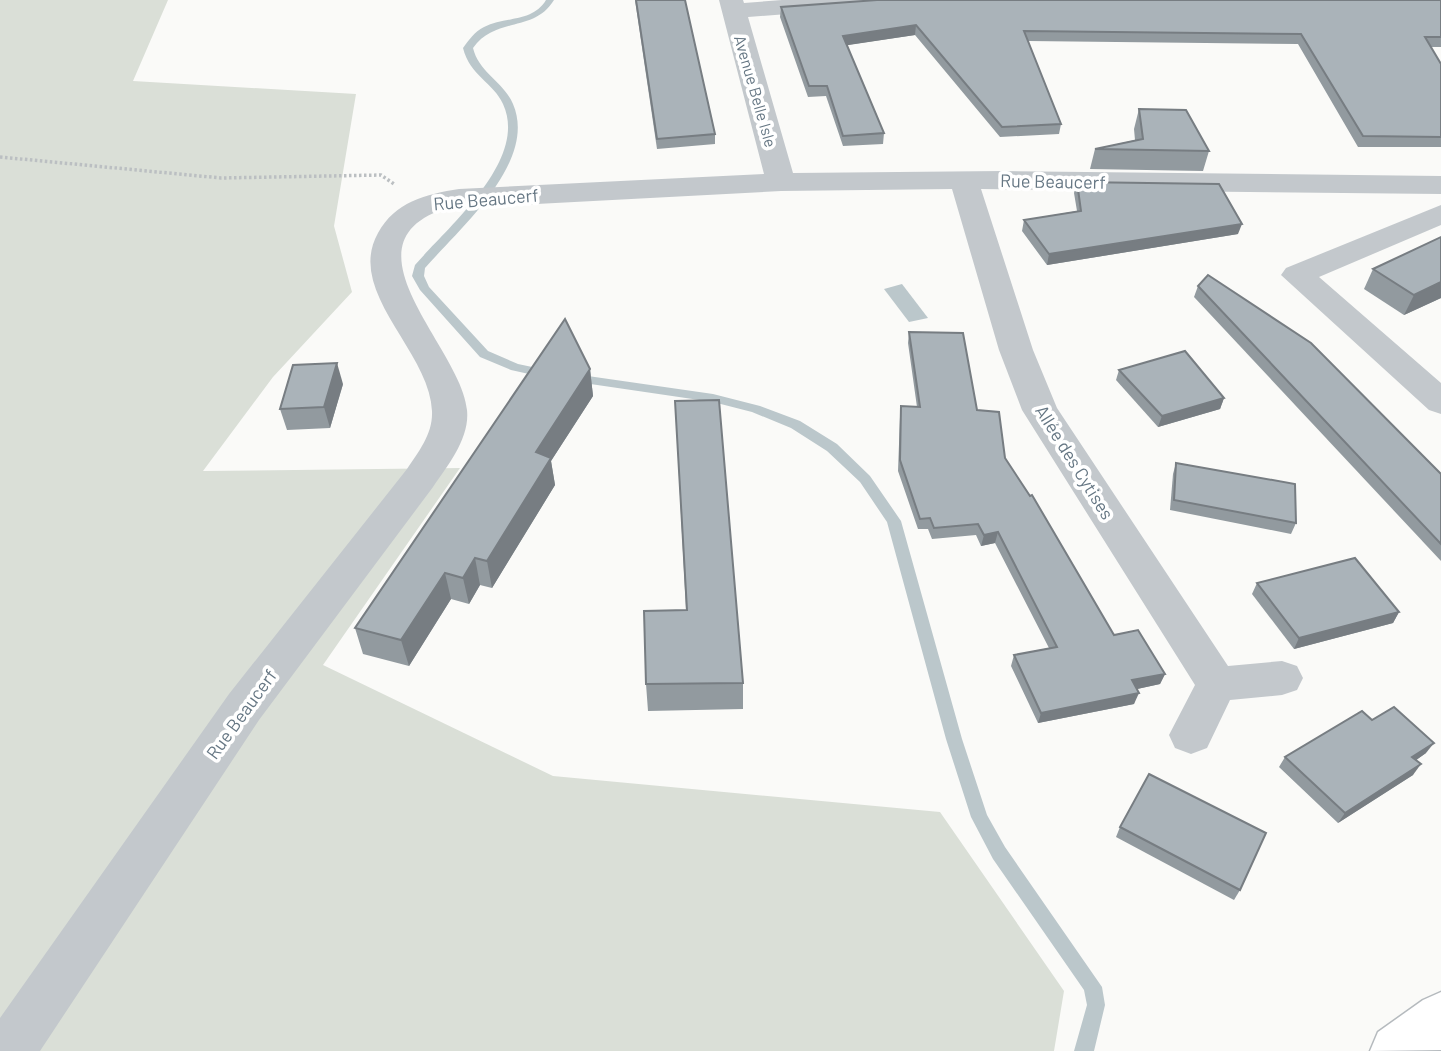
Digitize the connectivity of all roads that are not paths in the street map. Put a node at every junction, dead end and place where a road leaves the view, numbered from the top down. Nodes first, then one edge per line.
1 (877, 0) edge
2 (732, 5) edge
3 (964, 180) junction
4 (781, 182) junction
5 (1441, 185) edge
6 (1441, 214) edge
7 (1441, 402) edge
8 (1282, 678) dead end
9 (1217, 684) junction
10 (1191, 735) dead end
11 (1441, 1018) edge
12 (9, 1051) edge
13 (1397, 1051) edge

1 - 2 street
2 - 4 street, Avenue Belle Isle
3 - 4 street, Rue Beaucerf
3 - 5 street, Rue Beaucerf
3 - 9 street, Allée des Cytises
4 - 12 street, Rue Beaucerf
6 - 7 street
8 - 9 street
9 - 10 street
11 - 13 main road

